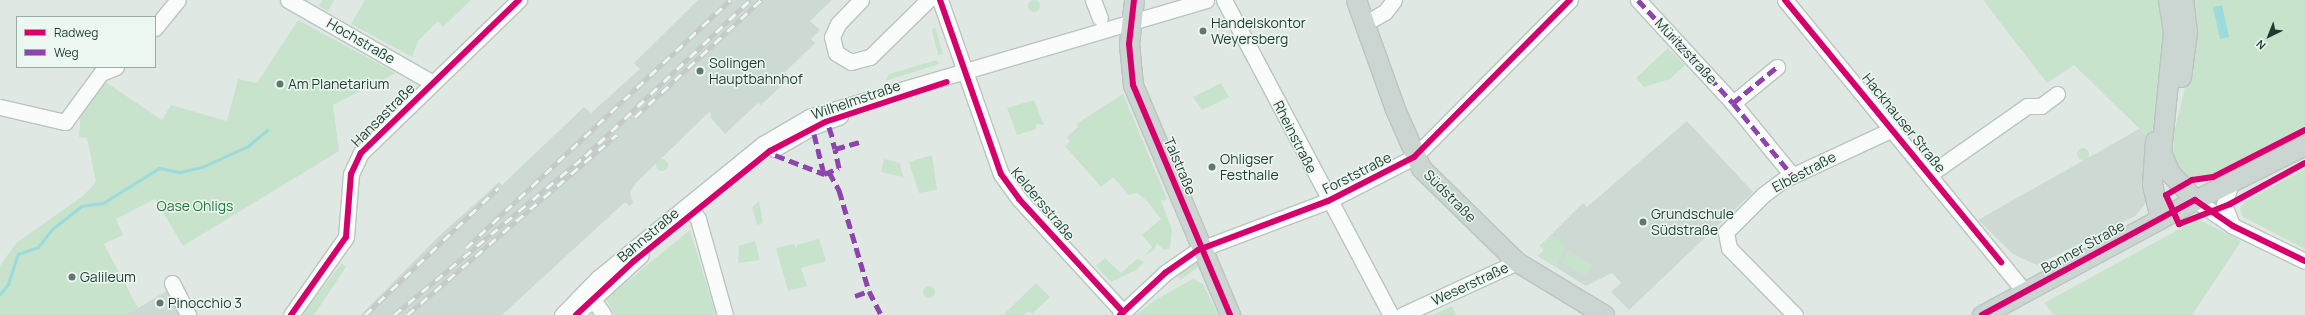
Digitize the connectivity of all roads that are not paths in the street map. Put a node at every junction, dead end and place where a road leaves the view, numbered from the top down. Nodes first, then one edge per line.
1 (178, 0) edge
2 (288, 0) edge
3 (519, 0) edge
4 (861, 0) edge
5 (928, 0) edge
6 (940, 0) edge
7 (1093, 0) edge
8 (1134, 0) edge
9 (1206, 0) edge
10 (1224, 0) edge
11 (1356, 0) edge
12 (1394, 0) edge
13 (1570, 0) edge
14 (1638, 0) edge
15 (1785, 0) edge
16 (2177, 5) edge
17 (1100, 18) dead end
18 (1130, 21) junction
19 (1364, 24) junction
20 (156, 27) edge
21 (1777, 67) dead end
22 (114, 68) edge
23 (964, 71) junction
24 (433, 83) junction
25 (2058, 94) dead end
26 (1733, 103) junction
27 (0, 107) edge
28 (2162, 120) junction
29 (1893, 128) junction
30 (2305, 145) edge
31 (1414, 157) junction
32 (2166, 165) junction
33 (735, 173) junction
34 (1930, 174) junction
35 (1792, 175) junction
36 (2231, 182) junction
37 (2195, 200) junction
38 (1328, 201) junction
39 (691, 208) junction
40 (2160, 219) junction
41 (2233, 226) junction
42 (1202, 248) junction
43 (2305, 261) edge
44 (1516, 262) junction
45 (598, 278) junction
46 (172, 283) dead end
47 (2025, 292) junction
48 (592, 298) junction
49 (1122, 314) edge
50 (188, 315) edge
51 (291, 315) edge
52 (562, 315) edge
53 (576, 315) edge
54 (604, 315) edge
55 (725, 315) edge
56 (1230, 315) edge
57 (1391, 315) edge
58 (1402, 315) edge
59 (1604, 315) edge
60 (1795, 315) edge
61 (1982, 315) edge

1 - 20 street
2 - 24 street, Hochstraße
3 - 24 street, Hansastraße
4 - 5 street
6 - 23 street, Keldersstraße
7 - 17 street
8 - 18 main road, Talstraße
9 - 18 street, Wilhelmstraße
10 - 38 street, Rheinstraße
11 - 19 main road, Südstraße
12 - 19 street
13 - 31 street, Forststraße
14 - 26 street, Müritzstraße
15 - 29 street, Hackhauser Straße
16 - 28 main road
16 - 32 main road
18 - 23 street, Wilhelmstraße
18 - 42 main road, Talstraße
19 - 31 main road, Südstraße
21 - 26 street
22 - 27 street
23 - 33 street, Wilhelmstraße
23 - 33 street, Wilhelmstraße
23 - 49 street, Keldersstraße
24 - 51 street, Hansastraße
25 - 34 street, Hackhauser Straße
26 - 35 street, Müritzstraße
28 - 32 main road
28 - 40 main road
29 - 34 street, Hackhauser Straße
29 - 35 street, Elbestraße
30 - 36 main road, Bonner Straße
31 - 38 street, Forststraße
31 - 44 main road, Südstraße
32 - 37 main road
33 - 39 street, Bahnstraße
34 - 47 street, Hackhauser Straße
35 - 60 street, Elbestraße
36 - 37 main road, Bonner Straße
36 - 41 street
37 - 40 main road, Bonner Straße
37 - 41 street
38 - 42 street, Forststraße
38 - 57 street, Rheinstraße
39 - 45 street, Bahnstraße
39 - 48 street, Bahnstraße
39 - 55 street
40 - 47 main road, Bonner Straße
41 - 43 street
42 - 49 street, Forststraße
42 - 56 main road, Talstraße
44 - 58 street, Weserstraße
44 - 59 main road, Südstraße
45 - 48 street
45 - 52 street, Bahnstraße
46 - 50 street
47 - 61 main road, Bonner Straße
48 - 53 street, Bahnstraße
48 - 54 street

